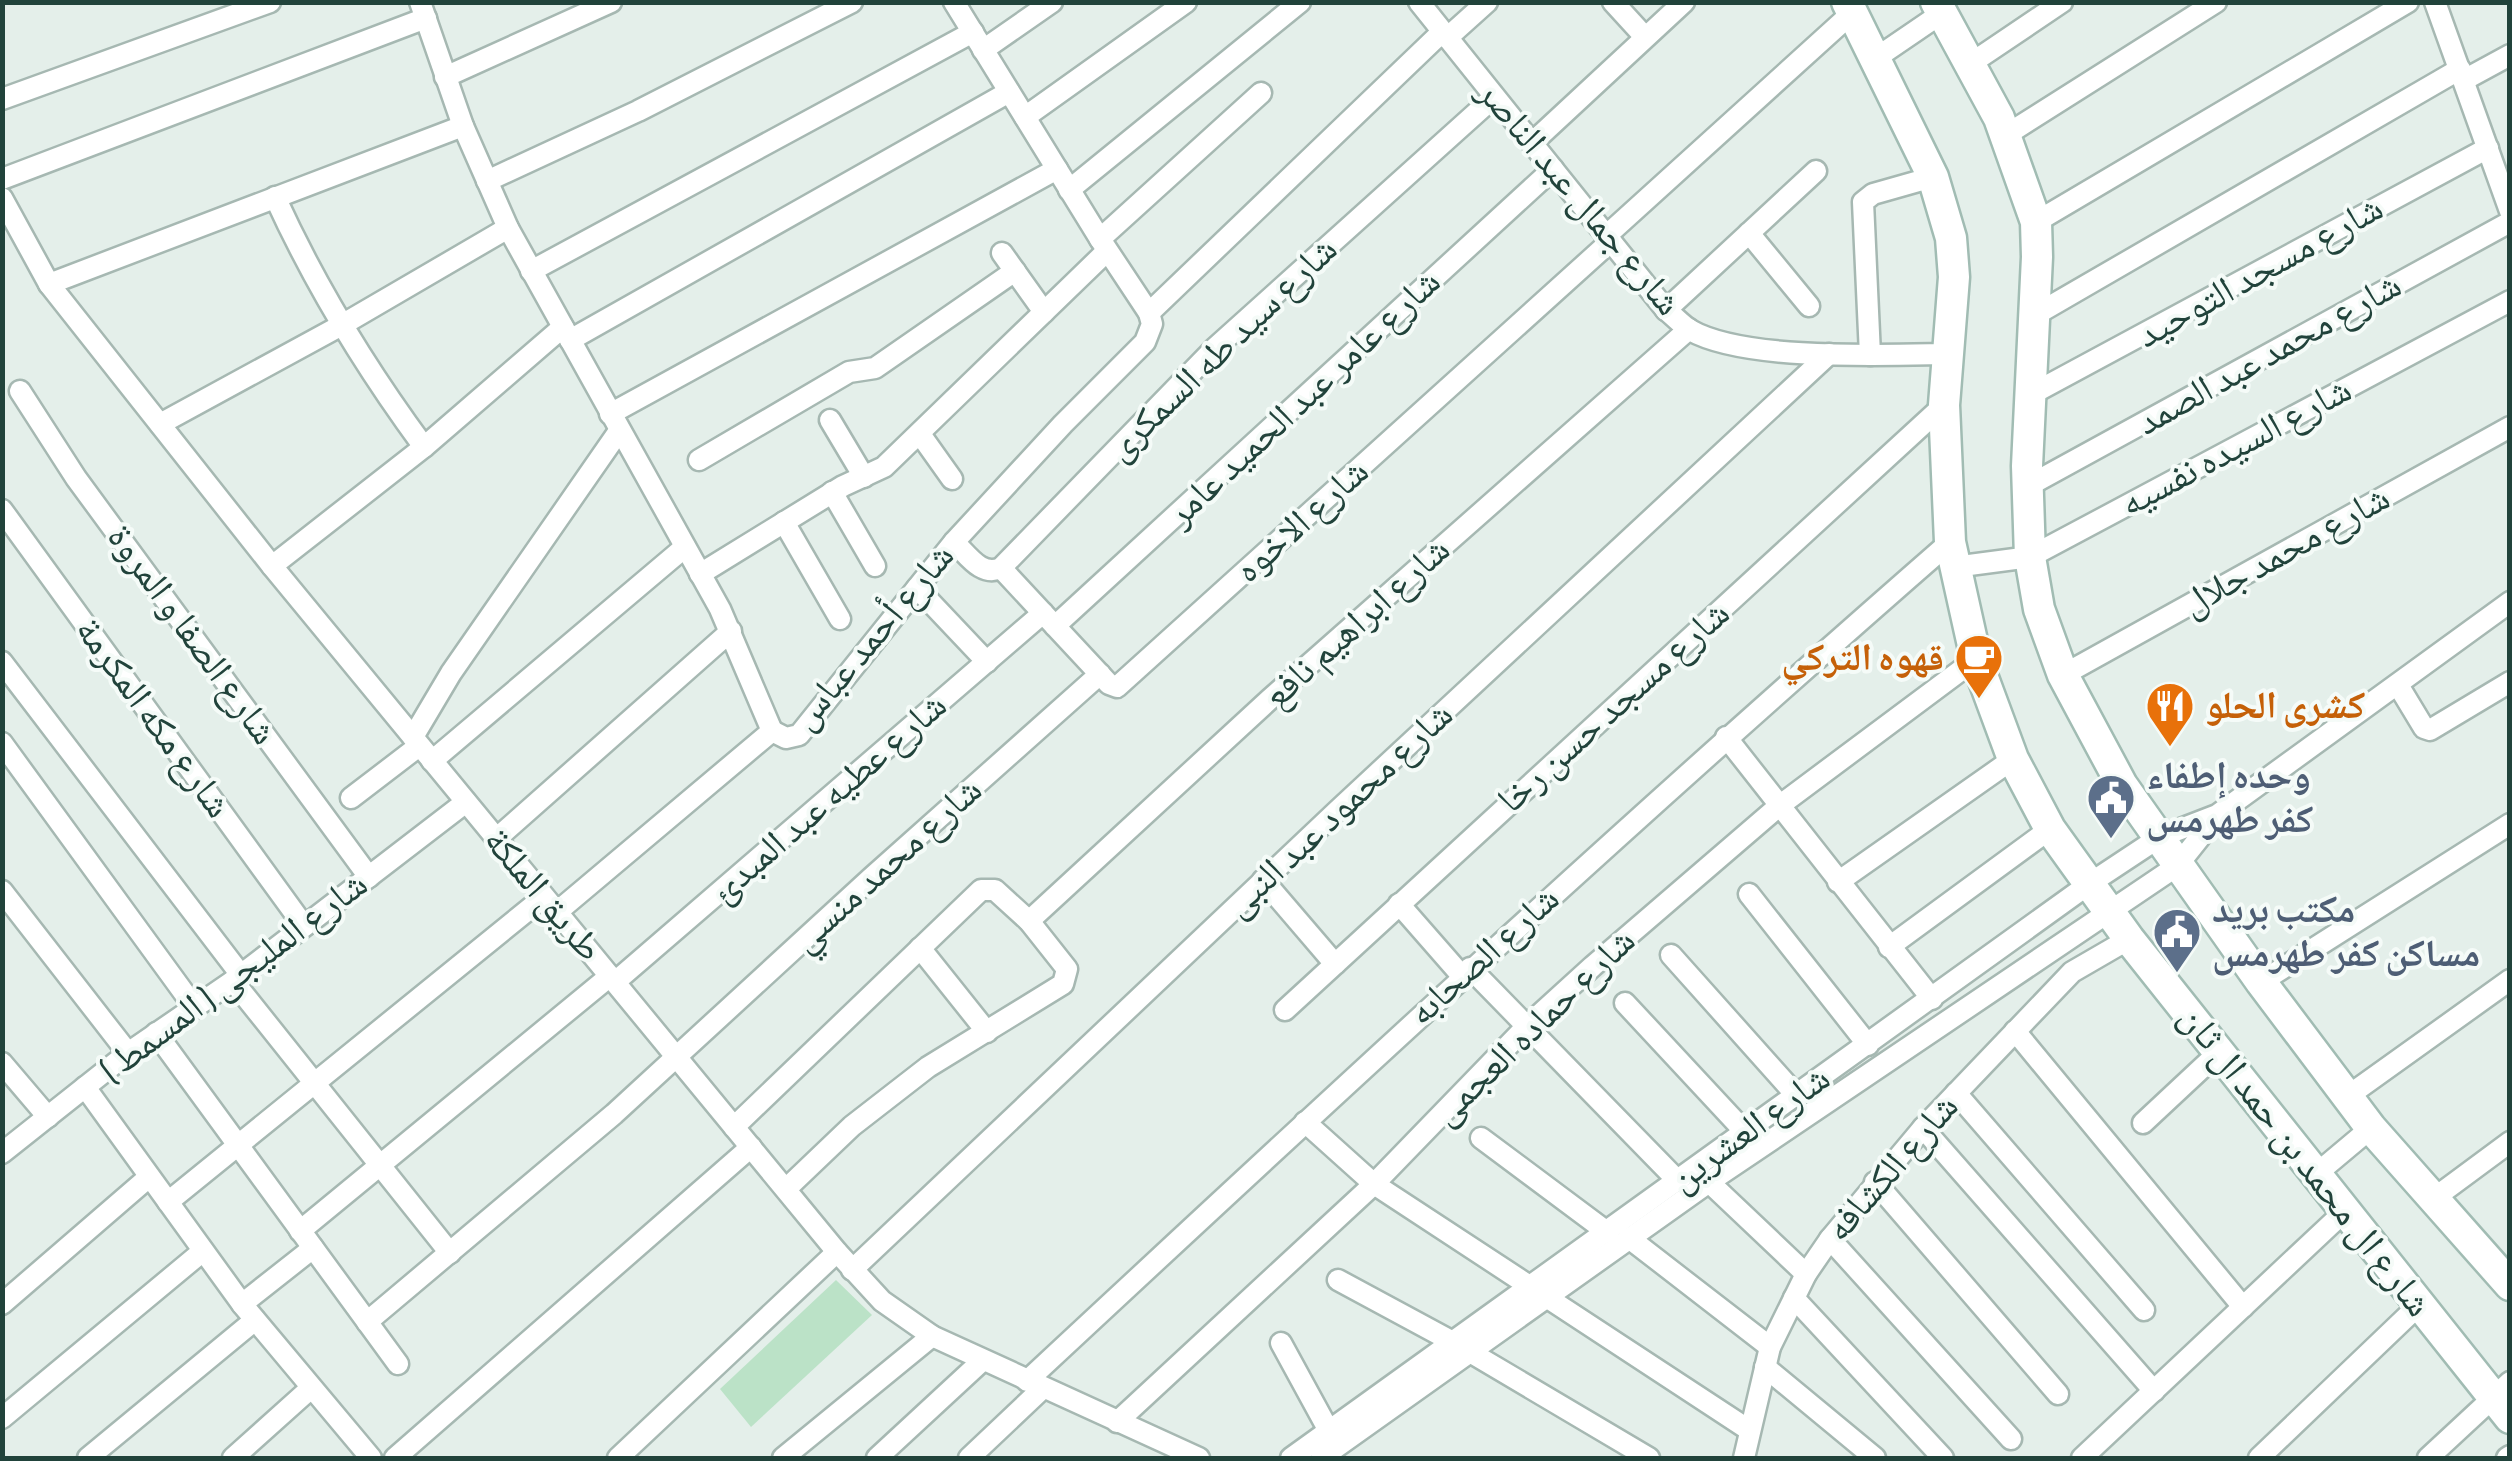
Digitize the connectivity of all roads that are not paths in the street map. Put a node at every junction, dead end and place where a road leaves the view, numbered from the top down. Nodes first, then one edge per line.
1 (270, 2) edge
2 (612, 2) edge
3 (852, 2) edge
4 (954, 2) edge
5 (1052, 2) edge
6 (1186, 2) edge
7 (1300, 2) edge
8 (1419, 2) edge
9 (1487, 2) edge
10 (1613, 2) edge
11 (1684, 2) edge
12 (2062, 2) edge
13 (2216, 2) edge
14 (2408, 2) edge
15 (2436, 2) edge
16 (1850, 8) edge
17 (1939, 8) edge
18 (423, 10) edge
19 (1445, 35) junction
20 (1645, 37) junction
21 (978, 41) junction
22 (2510, 56) edge
23 (1876, 58) junction
24 (1970, 64) junction
25 (2462, 74) junction
26 (445, 77) junction
27 (1010, 92) junction
28 (1261, 92) dead end
29 (1494, 97) junction
30 (2, 99) edge
31 (1025, 117) junction
32 (464, 126) junction
33 (2006, 135) junction
34 (1532, 144) junction
35 (2488, 148) junction
36 (1057, 169) junction
37 (1553, 169) junction
38 (1816, 172) dead end
39 (1933, 176) junction
40 (2, 179) edge
41 (487, 182) junction
42 (1069, 190) junction
43 (275, 196) junction
44 (2507, 197) edge
45 (5, 208) edge
46 (2036, 222) junction
47 (2510, 222) edge
48 (508, 228) junction
49 (1749, 233) junction
50 (1608, 238) junction
51 (1103, 245) junction
52 (1002, 252) dead end
53 (531, 271) junction
54 (1015, 271) junction
55 (49, 284) junction
56 (2510, 301) edge
57 (1808, 306) dead end
58 (1666, 310) junction
59 (1044, 312) junction
60 (1149, 313) junction
61 (2034, 314) junction
62 (340, 326) junction
63 (1689, 329) junction
64 (567, 334) junction
65 (1830, 354) junction
66 (1948, 354) junction
67 (1870, 355) junction
68 (20, 391) dead end
69 (2030, 394) junction
70 (1944, 405) junction
71 (830, 420) dead end
72 (615, 422) junction
73 (160, 424) junction
74 (2510, 427) edge
75 (920, 434) junction
76 (424, 446) junction
77 (699, 460) dead end
78 (864, 477) junction
79 (952, 479) dead end
80 (2028, 486) junction
81 (832, 492) junction
82 (2, 510) edge
83 (784, 522) junction
84 (954, 542) junction
85 (685, 547) junction
86 (1952, 554) junction
87 (2030, 557) junction
88 (272, 566) junction
89 (875, 566) dead end
90 (1001, 568) junction
91 (700, 574) junction
92 (917, 588) junction
93 (2510, 602) edge
94 (840, 619) dead end
95 (1049, 620) junction
96 (731, 631) junction
97 (1976, 660) junction
98 (2, 662) edge
99 (986, 662) junction
100 (1100, 674) junction
101 (2063, 675) junction
102 (2510, 682) edge
103 (2398, 685) junction
104 (772, 730) junction
105 (1726, 738) junction
106 (2, 743) edge
107 (421, 748) junction
108 (2013, 759) junction
109 (351, 798) dead end
110 (466, 802) junction
111 (1780, 806) junction
112 (2217, 815) junction
113 (2510, 824) edge
114 (2050, 830) junction
115 (2160, 837) junction
116 (496, 839) junction
117 (2177, 866) junction
118 (369, 877) junction
119 (1264, 880) junction
120 (1838, 882) junction
121 (2089, 884) junction
122 (2, 891) edge
123 (1748, 894) dead end
124 (551, 904) junction
125 (1399, 904) junction
126 (2109, 911) junction
127 (1028, 921) junction
128 (304, 926) junction
129 (2130, 939) junction
130 (920, 948) junction
131 (1889, 948) junction
132 (1671, 955) dead end
133 (1335, 964) junction
134 (1466, 972) junction
135 (237, 978) junction
136 (612, 979) junction
137 (2510, 980) edge
138 (2262, 982) junction
139 (1932, 999) junction
140 (1625, 1003) dead end
141 (195, 1008) junction
142 (1285, 1010) dead end
143 (1527, 1026) junction
144 (2016, 1031) junction
145 (987, 1032) junction
146 (156, 1033) junction
147 (1868, 1045) junction
148 (128, 1053) junction
149 (2218, 1053) junction
150 (676, 1056) junction
151 (2, 1063) edge
152 (314, 1082) junction
153 (85, 1087) junction
154 (1956, 1094) junction
155 (1797, 1096) junction
156 (2348, 1096) junction
157 (48, 1117) junction
158 (1305, 1122) junction
159 (2143, 1123) dead end
160 (734, 1127) junction
161 (1923, 1128) junction
162 (2372, 1128) junction
163 (1746, 1133) junction
164 (1481, 1138) dead end
165 (2510, 1142) edge
166 (238, 1146) junction
167 (751, 1147) junction
168 (2, 1153) edge
169 (380, 1165) junction
170 (2315, 1176) junction
171 (149, 1177) junction
172 (1678, 1181) junction
173 (1709, 1182) junction
174 (1876, 1182) junction
175 (1374, 1184) junction
176 (786, 1189) junction
177 (2434, 1198) junction
178 (168, 1202) junction
179 (2344, 1212) junction
180 (300, 1230) junction
181 (1607, 1232) junction
182 (1629, 1238) junction
183 (1830, 1239) junction
184 (313, 1248) junction
185 (202, 1251) junction
186 (837, 1252) junction
187 (450, 1253) junction
188 (852, 1270) junction
189 (1806, 1274) junction
190 (1338, 1280) dead end
191 (2510, 1285) edge
192 (1538, 1293) junction
193 (1794, 1298) junction
194 (2, 1304) edge
195 (2419, 1305) junction
196 (2243, 1307) junction
197 (2144, 1310) dead end
198 (248, 1312) junction
199 (367, 1322) junction
200 (932, 1336) junction
201 (1281, 1343) dead end
202 (1461, 1348) junction
203 (1767, 1357) junction
204 (983, 1360) junction
205 (398, 1364) dead end
206 (1035, 1384) junction
207 (311, 1388) junction
208 (2154, 1391) junction
209 (2058, 1394) dead end
210 (2504, 1399) edge
211 (2, 1418) edge
212 (1118, 1422) junction
213 (1749, 1430) junction
214 (1329, 1431) junction
215 (2012, 1440) dead end
216 (1748, 1457) edge
217 (88, 1458) edge
218 (233, 1458) edge
219 (370, 1458) edge
220 (396, 1458) edge
221 (618, 1458) edge
222 (783, 1458) edge
223 (876, 1458) edge
224 (969, 1458) edge
225 (1199, 1458) edge
226 (1291, 1458) edge
227 (1321, 1458) edge
228 (1649, 1458) edge
229 (1875, 1458) edge
230 (1943, 1458) edge
231 (2082, 1458) edge
232 (2259, 1458) edge
233 (2428, 1458) edge

1 - 30 street
2 - 26 street
3 - 41 street
4 - 21 street
5 - 21 street
6 - 31 street
7 - 42 street
8 - 19 street, شارع جمال عبد الناصر
9 - 19 street
10 - 20 street
11 - 20 street
12 - 24 street
13 - 33 street
14 - 46 street
15 - 25 street
16 - 23 street, شارع ال محمد بن حمد ال ثان
16 - 50 street
17 - 23 street
17 - 24 street
18 - 26 street
18 - 40 street
19 - 29 street, شارع جمال عبد الناصر
19 - 60 street
20 - 34 street
21 - 27 street
21 - 53 street
22 - 25 street
23 - 39 street, شارع ال محمد بن حمد ال ثان
24 - 33 street
25 - 35 street
25 - 61 street
26 - 32 street
27 - 31 street
27 - 64 street
28 - 51 street
29 - 34 street, شارع جمال عبد الناصر
29 - 90 street, شارع سيد طه السمكرى
31 - 36 street
32 - 41 street
32 - 43 street
33 - 46 street
34 - 37 street, شارع جمال عبد الناصر
35 - 44 street
35 - 69 street, شارع مسجد التوحيد
36 - 42 street
36 - 72 street
37 - 50 street, شارع جمال عبد الناصر
37 - 95 street, شارع عامر عبد الحميد عامر
38 - 49 street
39 - 66 street, شارع ال محمد بن حمد ال ثان
39 - 67 street
41 - 48 street
42 - 51 street
43 - 55 street
43 - 62 street
45 - 55 street, طريق الملكة
46 - 61 street
47 - 80 street, شارع محمد عبد الصمد
48 - 53 street
48 - 62 street
49 - 57 street
49 - 58 street
50 - 58 street, شارع جمال عبد الناصر
50 - 100 street, شارع الاخوه
51 - 59 street
51 - 60 street
52 - 54 street
53 - 64 street
54 - 59 street
54 - 77 street
55 - 73 street, طريق الملكة
56 - 87 street, شارع السيده نفسيه
58 - 63 street, شارع جمال عبد الناصر
59 - 75 street
60 - 84 street, شارع أحمد عباس
61 - 69 street
62 - 73 street
62 - 76 street
63 - 65 street, شارع جمال عبد الناصر
63 - 127 street, شارع ابراهيم نافع
64 - 72 street
64 - 76 street
65 - 67 street, شارع جمال عبد الناصر
65 - 119 street, شارع محمود عبد النبى
66 - 67 street, شارع جمال عبد الناصر
66 - 70 street, شارع ال محمد بن حمد ال ثان
68 - 118 street, شارع الصفا و المروة
69 - 80 street
70 - 86 street, شارع ال محمد بن حمد ال ثان
70 - 125 street, شارع مسجد حسن رخا
71 - 78 street
72 - 85 street
72 - 107 street
73 - 88 street, طريق الملكة
74 - 101 street, شارع محمد جلال
75 - 78 street
75 - 79 street
76 - 88 street
78 - 81 street
80 - 87 street
81 - 83 street
81 - 89 street
82 - 128 street, شارع مكه المكرمة
83 - 91 street
83 - 94 street
84 - 90 street
84 - 92 street, شارع أحمد عباس
85 - 91 street
85 - 107 street
86 - 87 street, شارع السيده نفسيه
86 - 97 street, شارع ال محمد بن حمد ال ثان
86 - 105 street, شارع الصحابه
87 - 101 street
88 - 107 street, طريق الملكة
90 - 95 street
91 - 96 street
92 - 99 street
92 - 104 street, شارع أحمد عباس
93 - 103 street, شارع العشرين
95 - 99 street, شارع عطيه عبد المبدئ
95 - 100 street
96 - 104 street
96 - 116 street
97 - 108 street, شارع ال محمد بن حمد ال ثان
97 - 111 street, شارع حماده العجمى
98 - 135 street
99 - 136 street, شارع عطيه عبد المبدئ
100 - 150 street, شارع محمد منسي
101 - 115 street
102 - 103 street
103 - 112 street, شارع العشرين
104 - 124 street, شارع أحمد عباس
105 - 111 street
105 - 134 street, شارع الصحابه
106 - 141 street
107 - 109 street
107 - 110 street, طريق الملكة
108 - 114 street, شارع ال محمد بن حمد ال ثان
108 - 120 street
110 - 116 street, طريق الملكة
110 - 118 street, شارع المليجى ( المسمط )
111 - 120 street
111 - 143 street, شارع حماده العجمى
112 - 115 street, شارع العشرين
112 - 117 street, شارع العشرين
113 - 138 street
114 - 121 street, شارع ال محمد بن حمد ال ثان
114 - 131 street
115 - 117 street
115 - 121 street, شارع العشرين
116 - 124 street, طريق الملكة
117 - 126 street, شارع العشرين
117 - 138 street
118 - 128 street, شارع المليجى ( المسمط )
119 - 133 street
119 - 188 street, شارع محمود عبد النبى
120 - 131 street
121 - 126 street, شارع ال محمد بن حمد ال ثان
121 - 139 street, شارع العشرين
122 - 148 street
123 - 147 street
124 - 136 street, طريق الملكة
124 - 152 street, شارع أحمد عباس
125 - 133 street, شارع مسجد حسن رخا
125 - 134 street
126 - 129 street, شارع ال محمد بن حمد ال ثان
126 - 173 street, شارع العشرين
127 - 130 street
127 - 145 street
128 - 135 street, شارع المليجى ( المسمط )
129 - 144 street, شارع الكشافه
129 - 149 street, شارع ال محمد بن حمد ال ثان
130 - 145 street
130 - 160 street
131 - 139 street
132 - 155 street
133 - 142 street, شارع مسجد حسن رخا
134 - 143 street
134 - 158 street, شارع الصحابه
135 - 141 street, شارع المليجى ( المسمط )
135 - 152 street
136 - 150 street, طريق الملكة
136 - 169 street, شارع عطيه عبد المبدئ
137 - 156 street
138 - 156 street
139 - 147 street, شارع العشرين
140 - 163 street
141 - 146 street, شارع المليجى ( المسمط )
143 - 172 street
143 - 175 street, شارع حماده العجمى
144 - 154 street, شارع الكشافه
144 - 196 street
145 - 176 street
146 - 148 street, شارع المليجى ( المسمط )
146 - 166 street
147 - 155 street, شارع العشرين
148 - 153 street, شارع المليجى ( المسمط )
149 - 159 street
149 - 170 street, شارع ال محمد بن حمد ال ثان
150 - 160 street, طريق الملكة
150 - 187 street, شارع محمد منسي
151 - 157 street
152 - 166 street, شارع أحمد عباس
152 - 169 street
153 - 157 street, شارع المليجى ( المسمط )
153 - 171 street
154 - 161 street, شارع الكشافه
154 - 197 street
155 - 163 street, شارع العشرين
156 - 162 street
157 - 168 street, شارع المليجى ( المسمط )
158 - 175 street
158 - 206 street, شارع الصحابه
160 - 167 street, طريق الملكة
161 - 174 street, شارع الكشافه
161 - 208 street
162 - 170 street
162 - 177 street
163 - 172 street, شارع العشرين
164 - 181 street
165 - 177 street
166 - 178 street, شارع أحمد عباس
166 - 180 street
167 - 176 street, طريق الملكة
167 - 220 street
169 - 180 street, شارع عطيه عبد المبدئ
169 - 187 street
170 - 179 street, شارع ال محمد بن حمد ال ثان
171 - 178 street
171 - 194 street
172 - 181 street, شارع العشرين
173 - 182 street, شارع العشرين
173 - 189 street
174 - 183 street, شارع الكشافه
174 - 209 street
175 - 192 street
175 - 212 street, شارع حماده العجمى
176 - 186 street, طريق الملكة
177 - 191 street
178 - 185 street
179 - 195 street, شارع ال محمد بن حمد ال ثان
179 - 196 street
180 - 184 street
181 - 192 street, شارع العشرين
182 - 192 street, شارع العشرين
182 - 203 street
183 - 189 street, شارع الكشافه
183 - 215 street
184 - 198 street
184 - 199 street
185 - 198 street
185 - 211 street
186 - 188 street, طريق الملكة
186 - 221 street
187 - 199 street, شارع محمد منسي
188 - 200 street, طريق الملكة
189 - 193 street, شارع الكشافه
190 - 202 street
192 - 202 street, شارع العشرين
192 - 213 street
193 - 203 street, شارع الكشافه
193 - 230 street
195 - 210 street, شارع ال محمد بن حمد ال ثان
195 - 232 street
196 - 208 street
198 - 207 street
198 - 217 street
199 - 205 street
200 - 204 street, طريق الملكة
200 - 222 street
201 - 214 street
202 - 214 street, شارع العشرين
202 - 227 street, شارع العشرين
202 - 228 street
203 - 213 street, شارع الكشافه
203 - 229 street
204 - 206 street, طريق الملكة
204 - 223 street
206 - 212 street, طريق الملكة
206 - 224 street, شارع الصحابه
207 - 218 street
207 - 219 street
208 - 231 street
210 - 233 street
212 - 225 street, طريق الملكة
213 - 216 street, شارع الكشافه
214 - 226 street, شارع العشرين

